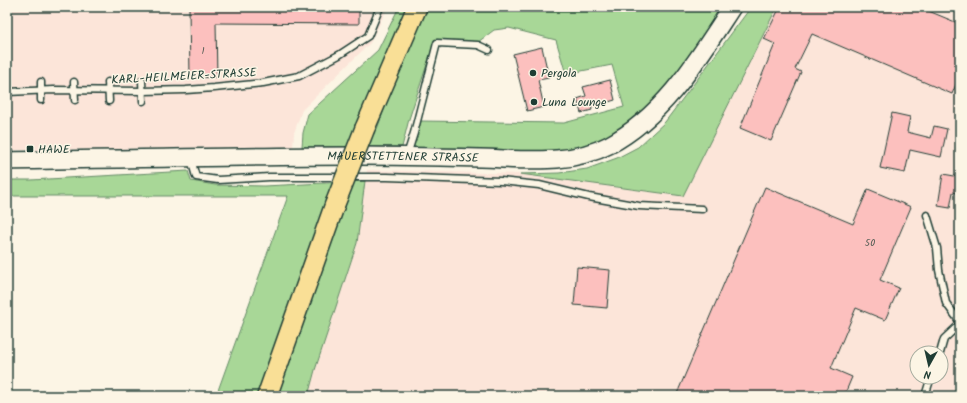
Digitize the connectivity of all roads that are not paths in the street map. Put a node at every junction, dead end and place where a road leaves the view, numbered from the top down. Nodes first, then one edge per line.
1 (380, 7) edge
2 (417, 7) edge
3 (732, 7) edge
4 (488, 50) dead end
5 (142, 81) dead end
6 (41, 82) dead end
7 (74, 82) dead end
8 (108, 82) dead end
9 (7, 83) edge
10 (74, 90) junction
11 (41, 91) junction
12 (109, 91) junction
13 (143, 91) junction
14 (7, 92) edge
15 (41, 100) dead end
16 (75, 100) dead end
17 (109, 101) dead end
18 (144, 101) dead end
19 (407, 157) junction
20 (191, 158) junction
21 (7, 161) edge
22 (702, 209) dead end
23 (927, 215) dead end
24 (960, 323) edge
25 (942, 345) edge
26 (928, 385) edge
27 (267, 396) edge
28 (925, 396) edge

1 - 13 lane, KARL-HEILMEIER-STRASSE
2 - 27 main road, bridge
3 - 19 main road, MAUERSTETTENER STRASSE
4 - 19 lane
5 - 13 lane
6 - 11 lane
7 - 10 lane
8 - 12 lane
9 - 14 lane
10 - 11 lane, KARL-HEILMEIER-STRASSE
10 - 12 lane, KARL-HEILMEIER-STRASSE
10 - 16 lane
11 - 14 lane, KARL-HEILMEIER-STRASSE
11 - 15 lane
12 - 13 lane, KARL-HEILMEIER-STRASSE
12 - 17 lane
13 - 18 lane
19 - 20 main road, MAUERSTETTENER STRASSE
20 - 21 main road, MAUERSTETTENER STRASSE
20 - 22 lane
23 - 24 lane
24 - 25 lane
26 - 28 lane

